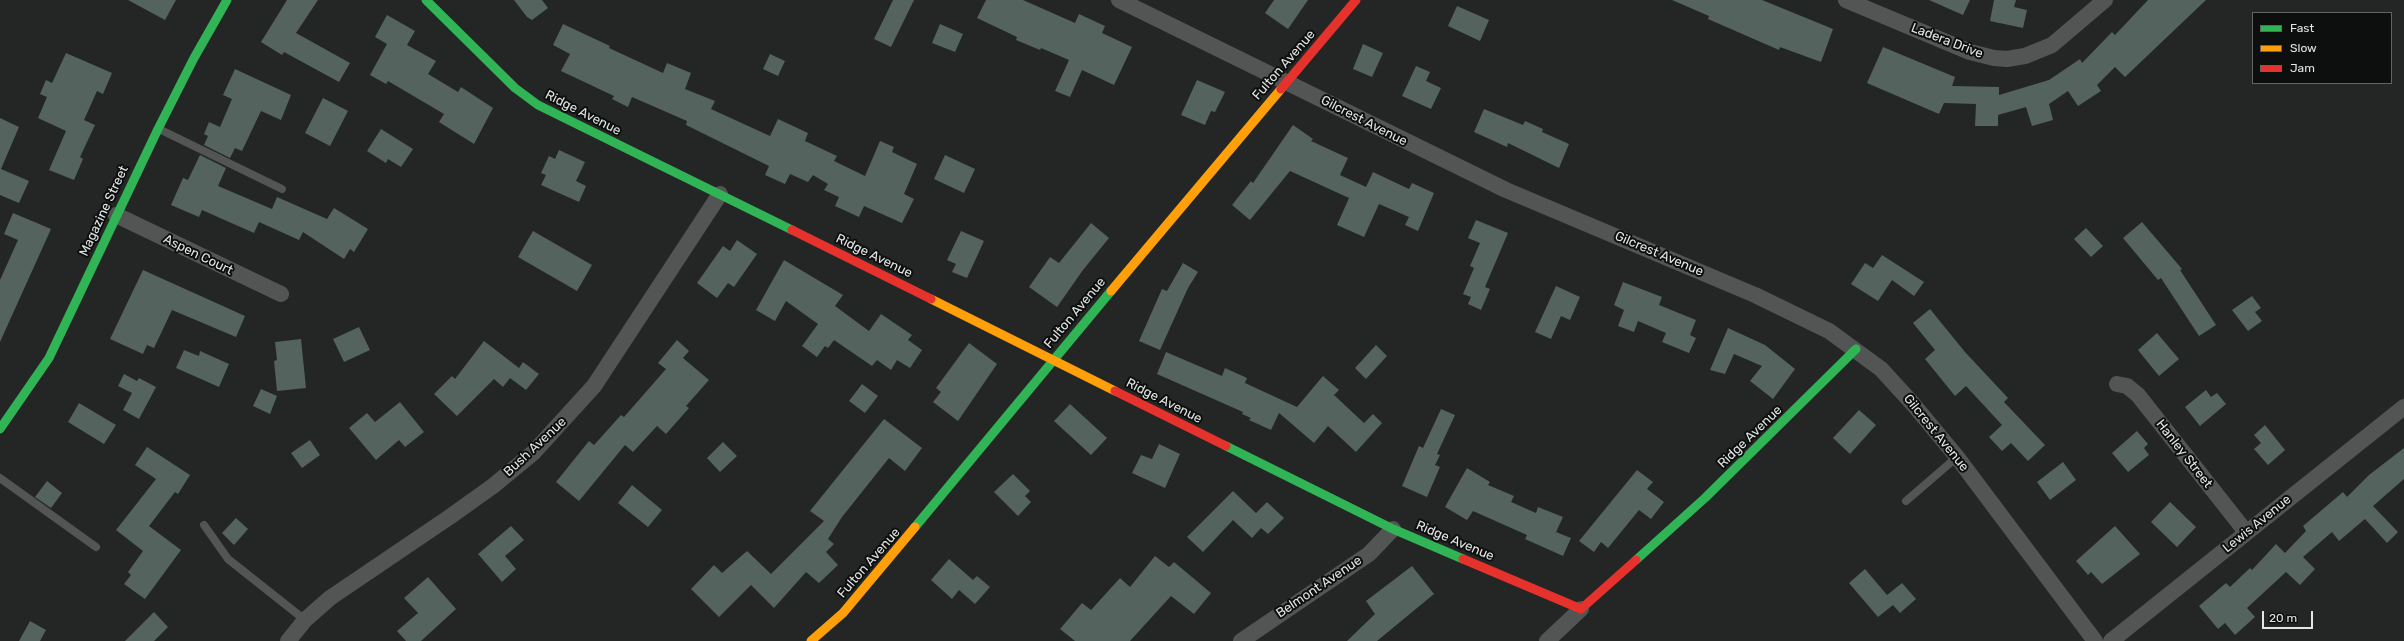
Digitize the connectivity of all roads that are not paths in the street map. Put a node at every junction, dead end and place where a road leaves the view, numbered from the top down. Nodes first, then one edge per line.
1 (227, 0) edge
2 (426, 0) edge
3 (1119, 0) edge
4 (1356, 0) edge
5 (1846, 0) edge
6 (2105, 0) edge
7 (1287, 82) junction
8 (158, 128) junction
9 (282, 190) dead end
10 (720, 194) junction
11 (116, 215) junction
12 (281, 294) dead end
13 (1856, 349) junction
14 (1053, 359) junction
15 (2117, 384) dead end
16 (2404, 407) edge
17 (0, 429) edge
18 (1958, 457) junction
19 (0, 478) edge
20 (1906, 501) dead end
21 (204, 525) dead end
22 (1393, 529) junction
23 (2246, 532) junction
24 (96, 547) dead end
25 (1581, 609) junction
26 (305, 620) junction
27 (288, 641) edge
28 (811, 641) edge
29 (1240, 641) edge
30 (1547, 641) edge
31 (2095, 641) edge
32 (2111, 641) edge

1 - 8 street, Magazine Street
2 - 10 street, Ridge Avenue
3 - 7 street, Gilcrest Avenue
4 - 7 street, Fulton Avenue
5 - 6 street, Ladera Drive
7 - 13 street, Gilcrest Avenue
7 - 14 street, Fulton Avenue
8 - 9 lane
8 - 11 street, Magazine Street
10 - 14 street, Ridge Avenue
10 - 26 street, Bush Avenue
11 - 12 street, Aspen Court
11 - 17 street, Magazine Street
13 - 18 street, Gilcrest Avenue
13 - 25 street, Ridge Avenue
14 - 22 street, Ridge Avenue
14 - 28 street, Fulton Avenue
15 - 23 street, Hanley Street
16 - 23 street, Lewis Avenue
18 - 20 lane
18 - 31 street, Gilcrest Avenue
19 - 24 lane
21 - 26 lane
22 - 25 street, Ridge Avenue
22 - 29 street, Belmont Avenue
23 - 32 street, Lewis Avenue
25 - 30 street
26 - 27 street, Bush Avenue

